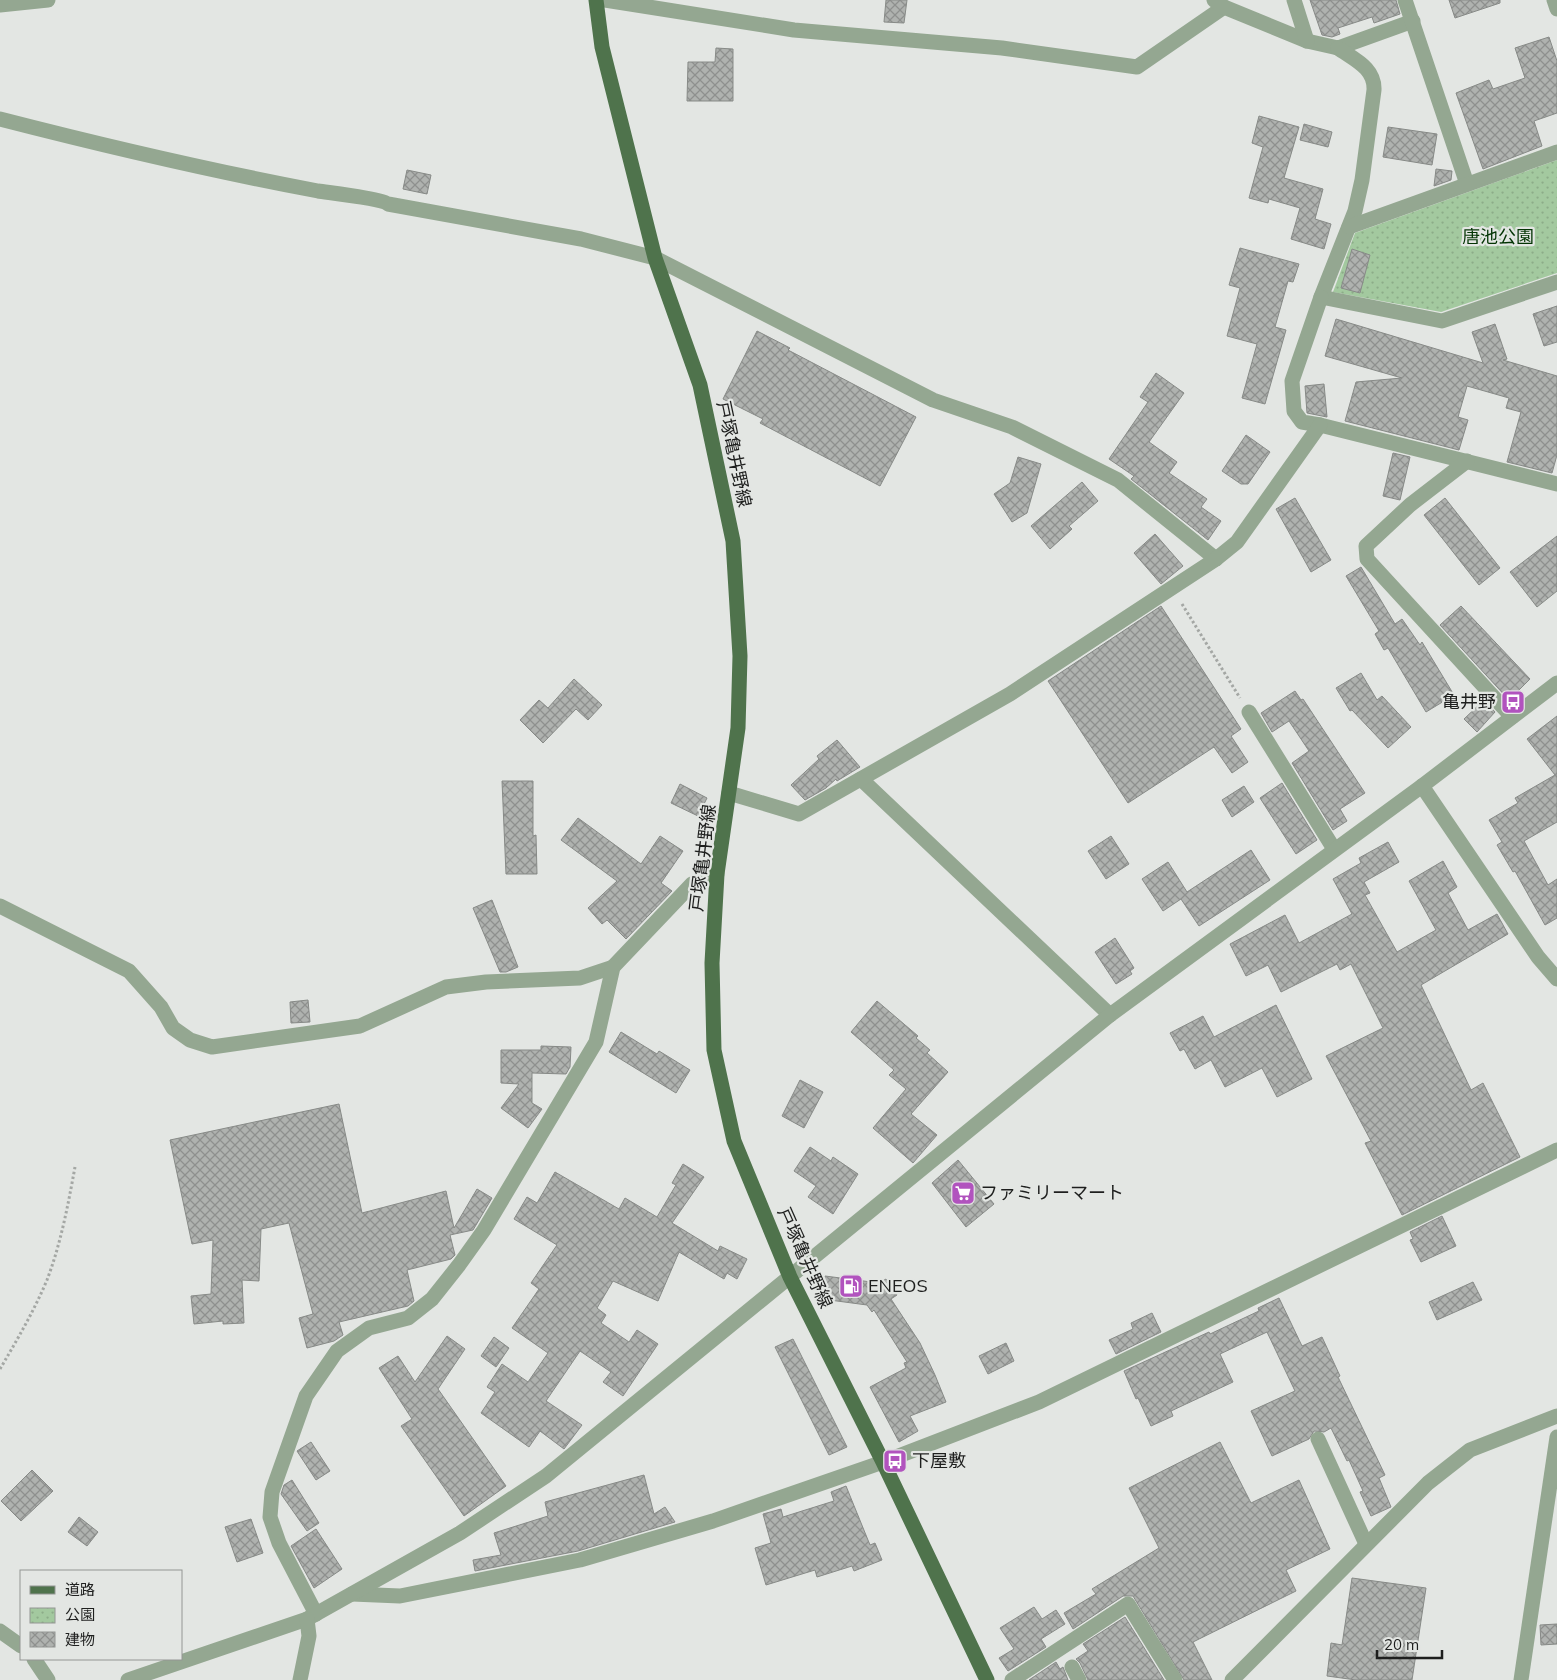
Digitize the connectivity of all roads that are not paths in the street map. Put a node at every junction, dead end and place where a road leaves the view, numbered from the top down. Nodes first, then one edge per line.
1 (48, 0) edge
2 (596, 0) edge
3 (605, 0) edge
4 (1294, 0) edge
5 (1405, 0) edge
6 (1554, 0) edge
7 (1219, 4) edge
8 (0, 6) edge
9 (1557, 9) edge
10 (1413, 21) junction
11 (1307, 41) junction
12 (1338, 48) junction
13 (0, 119) edge
14 (1557, 152) edge
15 (1467, 184) junction
16 (1349, 226) junction
17 (655, 258) junction
18 (1557, 282) edge
19 (1321, 297) junction
20 (1320, 424) junction
21 (1467, 462) junction
22 (1557, 484) edge
23 (1216, 560) junction
24 (1557, 683) edge
25 (1249, 712) road end
26 (1512, 717) junction
27 (860, 779) junction
28 (1422, 786) junction
29 (729, 793) junction
30 (1334, 849) junction
31 (717, 874) junction
32 (0, 906) edge
33 (614, 967) junction
34 (1557, 979) edge
35 (1110, 1016) junction
36 (1557, 1150) edge
37 (790, 1277) junction
38 (1557, 1416) edge
39 (1557, 1437) edge
40 (1318, 1439) dead end
41 (884, 1462) junction
42 (1366, 1544) junction
43 (350, 1594) junction
44 (312, 1617) junction
45 (0, 1631) edge
46 (20, 1645) edge
47 (35, 1660) edge
48 (48, 1680) edge
49 (128, 1680) edge
50 (300, 1680) edge
51 (987, 1680) edge
52 (1012, 1680) edge
53 (1175, 1680) edge
54 (1232, 1680) edge
55 (1521, 1680) edge

1 - 8 street
2 - 17 main road, 戸塚亀井野線
3 - 7 street
4 - 11 street
5 - 10 street
6 - 9 street
7 - 11 street
10 - 12 street
10 - 15 street
11 - 12 street
12 - 16 street
13 - 17 street
14 - 15 street
15 - 16 street
16 - 19 street
17 - 23 street
17 - 29 main road, 戸塚亀井野線
18 - 19 street
19 - 20 street
20 - 21 street
20 - 23 street
21 - 22 street
21 - 26 street
23 - 27 street
24 - 26 street
25 - 30 street
26 - 28 street
27 - 29 street
27 - 35 street
28 - 30 street
28 - 34 street
29 - 31 main road, 戸塚亀井野線
30 - 35 street
31 - 33 street
31 - 37 main road, 戸塚亀井野線
32 - 33 street
33 - 44 street
35 - 37 street
36 - 41 street
37 - 41 main road, 戸塚亀井野線
37 - 43 street
38 - 42 street
39 - 55 street
40 - 42 street
41 - 43 street
41 - 51 main road, 戸塚亀井野線
42 - 54 street
43 - 44 street
44 - 49 street
44 - 50 street
45 - 46 street
47 - 48 street
52 - 53 street

